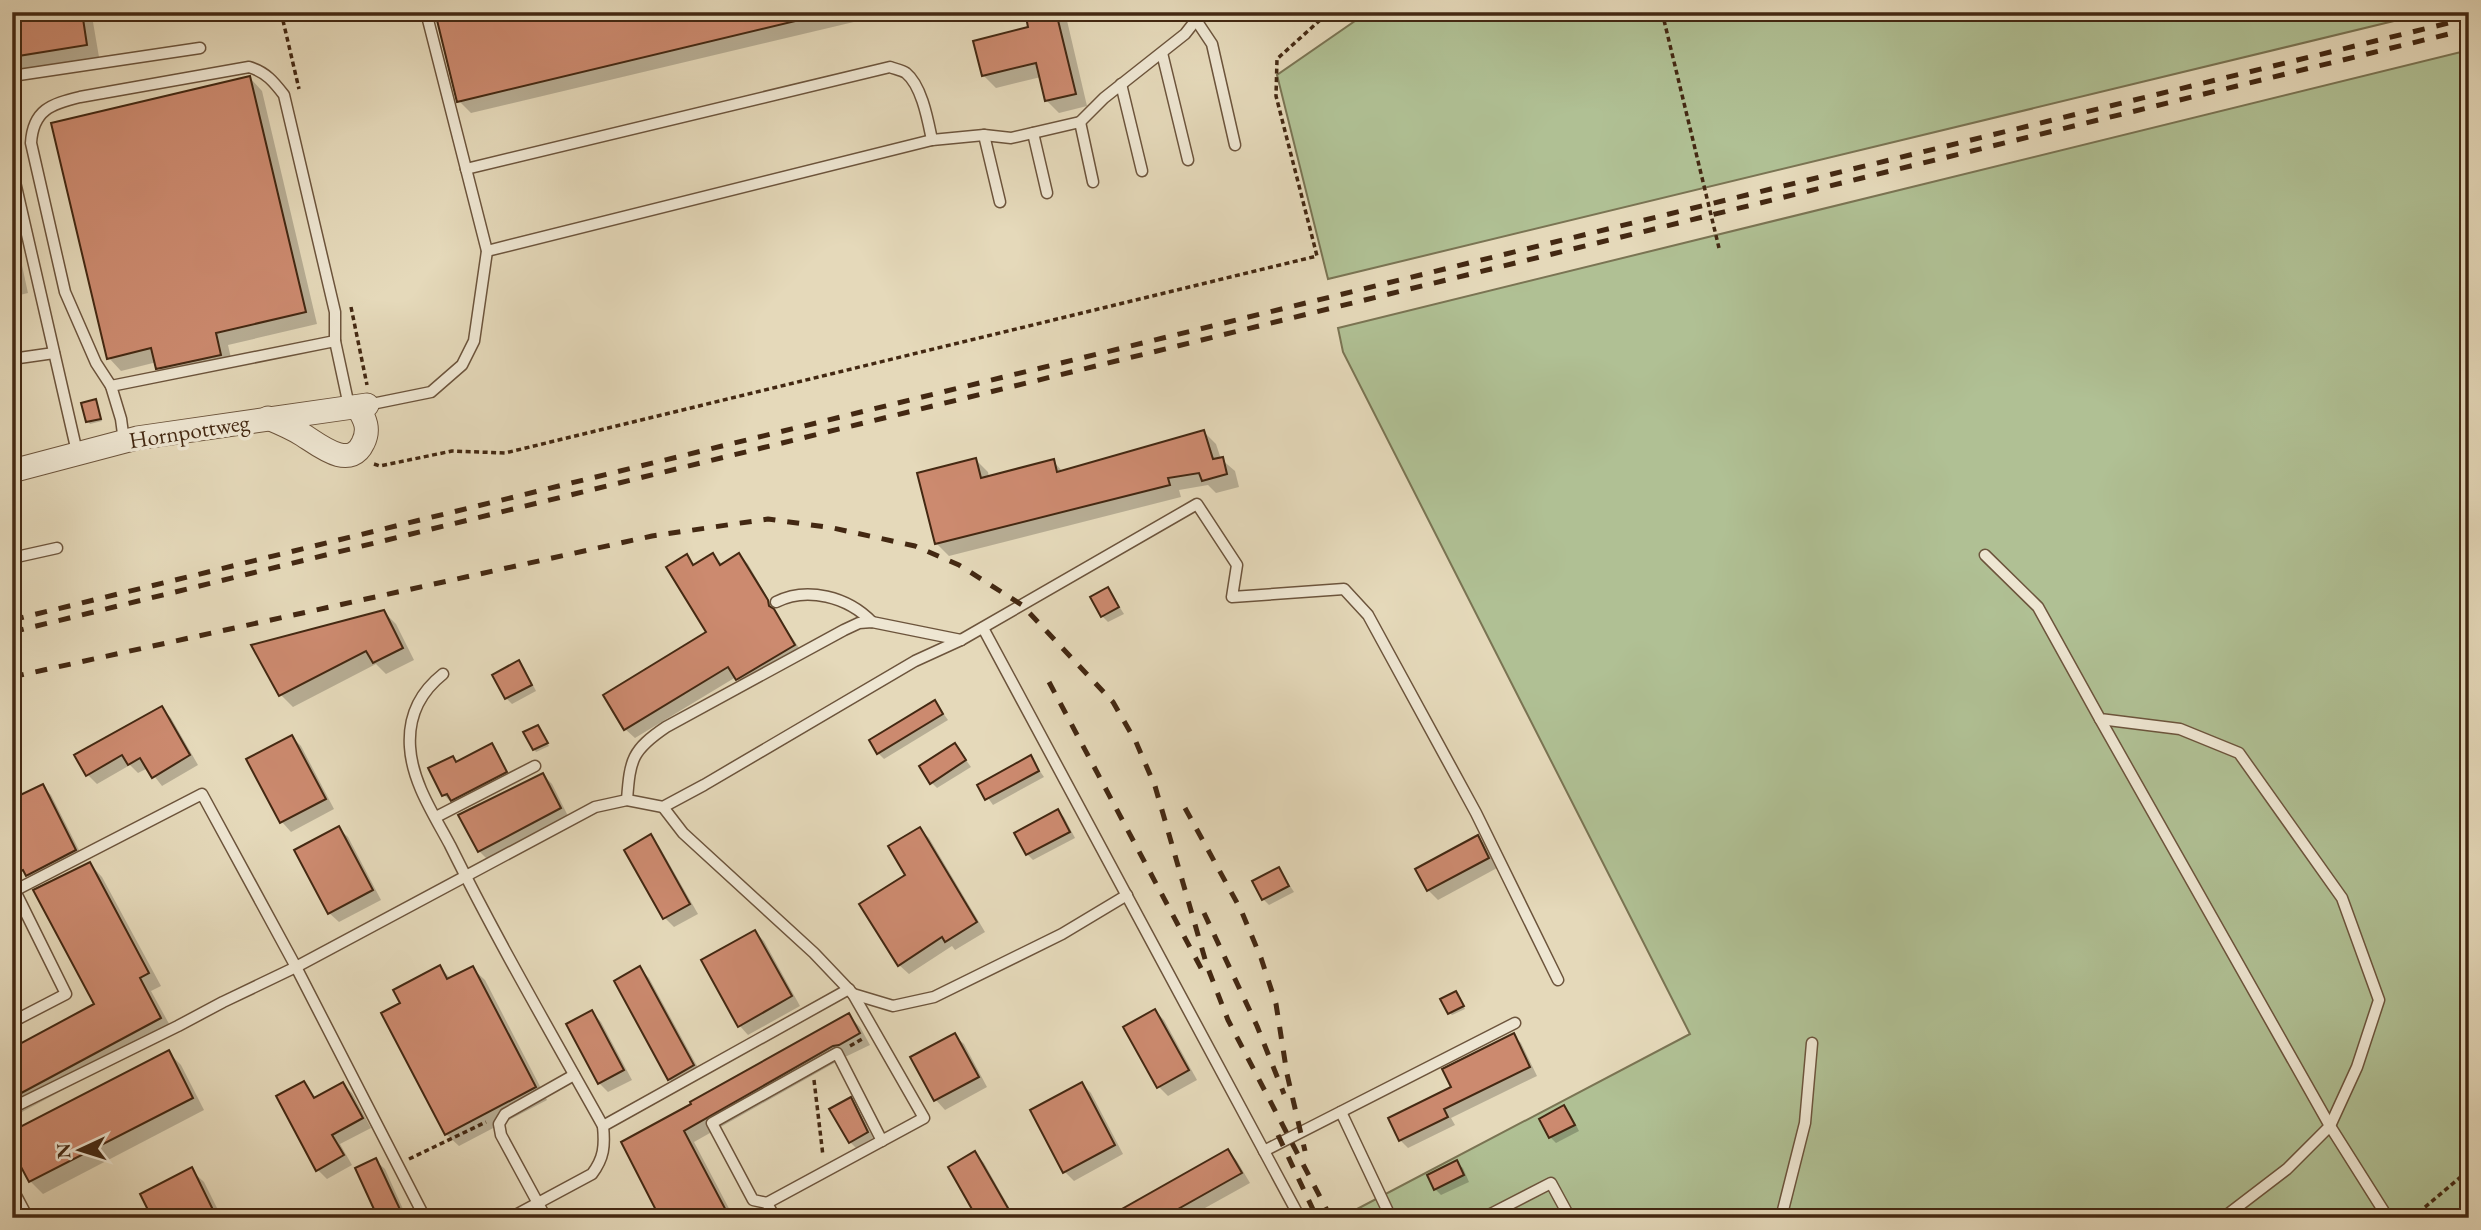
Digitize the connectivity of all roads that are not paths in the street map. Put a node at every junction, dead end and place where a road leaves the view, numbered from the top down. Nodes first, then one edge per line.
1 (426, 12) edge
2 (1197, 16) edge
3 (200, 48) dead end
4 (1162, 53) junction
5 (12, 76) edge
6 (1121, 84) junction
7 (1080, 122) junction
8 (1033, 133) junction
9 (984, 135) junction
10 (932, 140) junction
11 (1236, 145) dead end
12 (1188, 160) dead end
13 (12, 169) edge
14 (466, 169) junction
15 (1142, 171) dead end
16 (1093, 182) dead end
17 (1048, 193) dead end
18 (1000, 202) dead end
19 (487, 251) junction
20 (335, 341) junction
21 (54, 353) junction
22 (12, 359) edge
23 (111, 386) junction
24 (358, 406) junction
25 (268, 418) junction
26 (124, 441) junction
27 (77, 452) junction
28 (12, 471) edge
29 (57, 548) dead end
30 (1985, 555) dead end
31 (12, 558) edge
32 (776, 602) dead end
33 (872, 622) junction
34 (983, 628) junction
35 (961, 640) junction
36 (443, 674) dead end
37 (2100, 719) junction
38 (535, 766) dead end
39 (627, 800) junction
40 (663, 807) junction
41 (436, 817) junction
42 (465, 875) junction
43 (13, 892) edge
44 (1127, 895) junction
45 (296, 967) junction
46 (1558, 980) dead end
47 (851, 991) junction
48 (12, 1023) edge
49 (1515, 1023) dead end
50 (1812, 1043) dead end
51 (575, 1076) junction
52 (12, 1108) edge
53 (1340, 1112) junction
54 (603, 1126) junction
55 (2330, 1126) junction
56 (883, 1141) junction
57 (1265, 1151) junction
58 (12, 1188) edge
59 (538, 1203) junction
60 (767, 1203) junction
61 (28, 1218) edge
62 (425, 1218) edge
63 (510, 1218) edge
64 (546, 1218) edge
65 (775, 1218) edge
66 (1300, 1218) edge
67 (1391, 1218) edge
68 (1483, 1218) edge
69 (1570, 1218) edge
70 (1781, 1218) edge
71 (2223, 1218) edge
72 (2388, 1218) edge

1 - 14 lane
2 - 4 lane
2 - 11 lane
3 - 5 lane
4 - 6 lane
4 - 12 lane
6 - 7 lane
6 - 15 lane
7 - 8 lane
7 - 16 lane
8 - 9 lane
8 - 17 lane
9 - 10 lane
9 - 18 lane
10 - 14 lane
10 - 19 lane
13 - 21 lane
14 - 19 lane
19 - 24 lane
20 - 23 lane
20 - 23 lane
20 - 24 lane
21 - 22 lane
21 - 27 lane
23 - 26 lane
24 - 25 street, Hornpottweg
24 - 25 street
25 - 26 street, Hornpottweg
26 - 27 street, Hornpottweg
27 - 28 street, Hornpottweg
29 - 31 lane
30 - 37 lane
32 - 33 lane
33 - 35 lane
33 - 39 lane
34 - 35 lane
34 - 44 lane
34 - 46 lane
35 - 40 lane
36 - 41 lane
37 - 55 lane
37 - 55 lane
38 - 41 lane
39 - 40 lane
39 - 42 lane
40 - 47 lane
41 - 42 lane
42 - 45 lane
42 - 51 lane
43 - 45 lane
43 - 48 lane
44 - 47 lane
44 - 57 lane
45 - 52 lane
45 - 62 lane
47 - 54 lane
47 - 56 lane
49 - 53 lane
50 - 70 lane
51 - 54 lane
51 - 59 lane
53 - 57 lane
53 - 67 lane
54 - 59 lane
55 - 71 lane
55 - 72 lane
56 - 60 lane
56 - 60 lane
57 - 66 lane
58 - 61 lane
59 - 63 lane
59 - 64 lane
60 - 65 lane
68 - 69 lane

